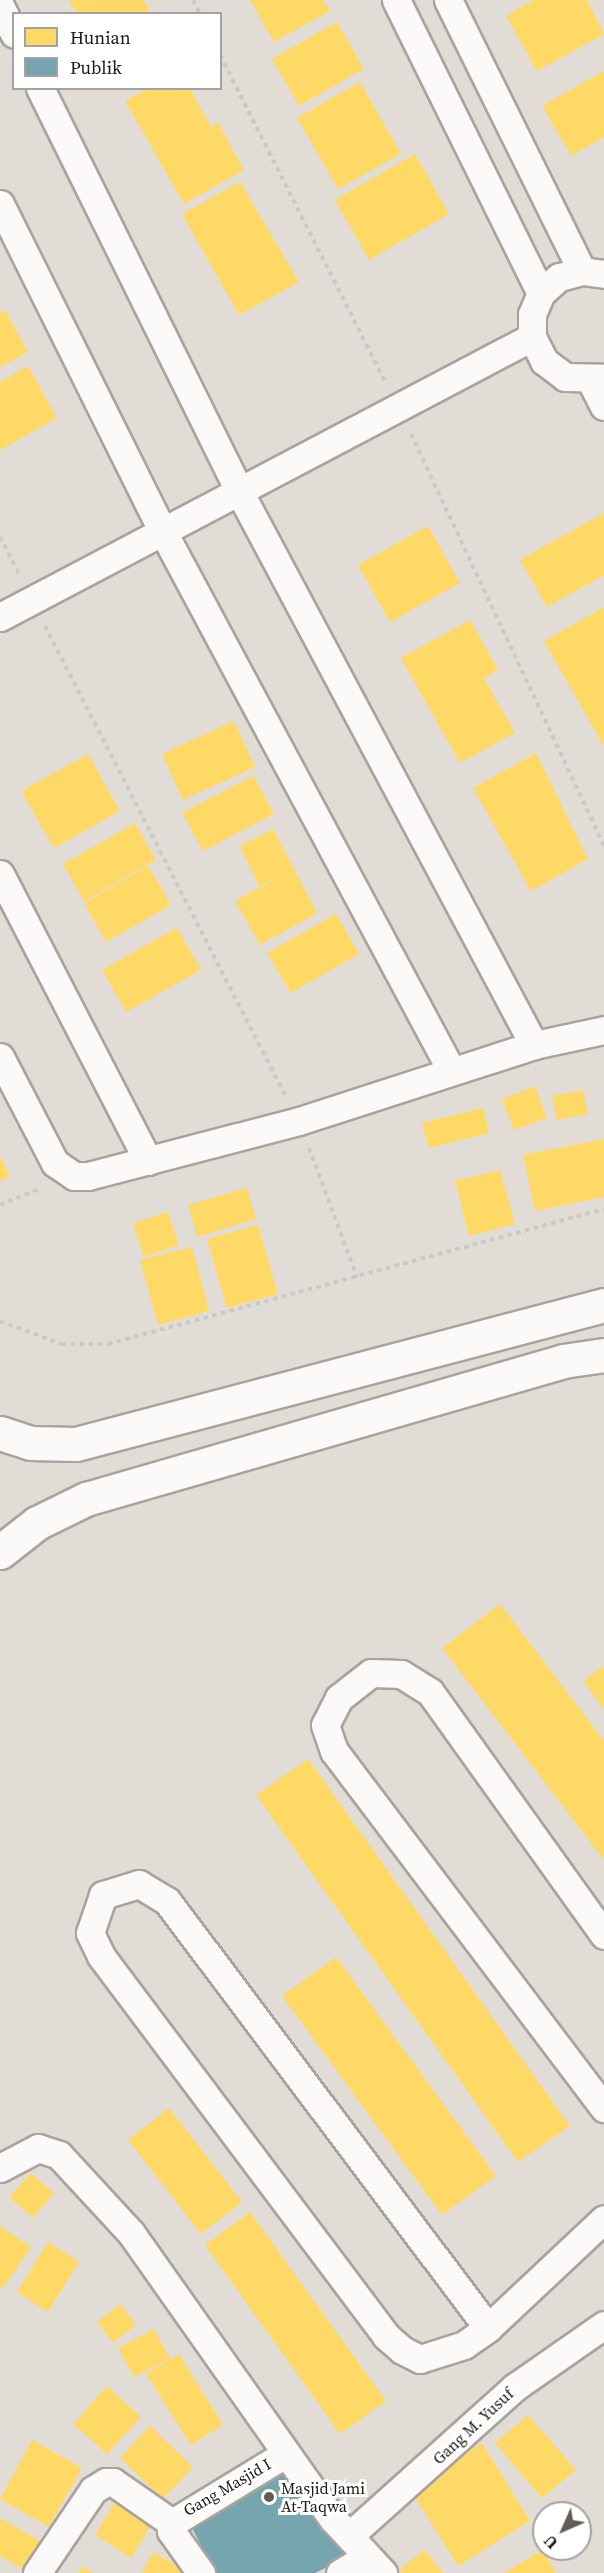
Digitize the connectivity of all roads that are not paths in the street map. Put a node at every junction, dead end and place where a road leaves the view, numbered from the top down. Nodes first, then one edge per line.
1 (396, 0) edge
2 (448, 0) edge
3 (0, 6) edge
4 (12, 30) edge
5 (41, 90) edge
6 (0, 204) edge
7 (593, 273) edge
8 (541, 293) junction
9 (532, 337) junction
10 (598, 380) edge
11 (604, 406) edge
12 (239, 491) junction
13 (162, 530) junction
14 (0, 617) edge
15 (0, 874) edge
16 (604, 1030) edge
17 (534, 1045) junction
18 (0, 1057) edge
19 (451, 1070) junction
20 (148, 1161) junction
21 (604, 1305) edge
22 (604, 1355) edge
23 (264, 1393) junction
24 (0, 1433) edge
25 (278, 1442) junction
26 (0, 1552) edge
27 (604, 1935) edge
28 (604, 2108) edge
29 (0, 2169) edge
30 (604, 2219) edge
31 (604, 2325) edge
32 (488, 2328) junction
33 (285, 2454) junction
34 (172, 2523) junction
35 (349, 2536) junction
36 (375, 2565) edge
37 (37, 2573) edge
38 (201, 2573) edge
39 (340, 2573) edge

1 - 8 street
2 - 7 street
3 - 4 street
5 - 12 street
6 - 13 street
7 - 8 street
8 - 9 street
9 - 10 street
9 - 12 street
10 - 11 street
12 - 13 street
12 - 17 street
13 - 14 street
13 - 19 street
15 - 20 street
16 - 17 street
17 - 19 street
18 - 20 street
19 - 20 street
21 - 23 street
22 - 25 street
23 - 24 street
23 - 25 street
25 - 26 street
27 - 28 street
29 - 33 street
30 - 32 street
31 - 35 street, Gang M. Yusuf
32 - 32 street
33 - 34 street, Gang Masjid I
33 - 35 street
34 - 37 street
34 - 38 street
35 - 36 street
36 - 39 street

